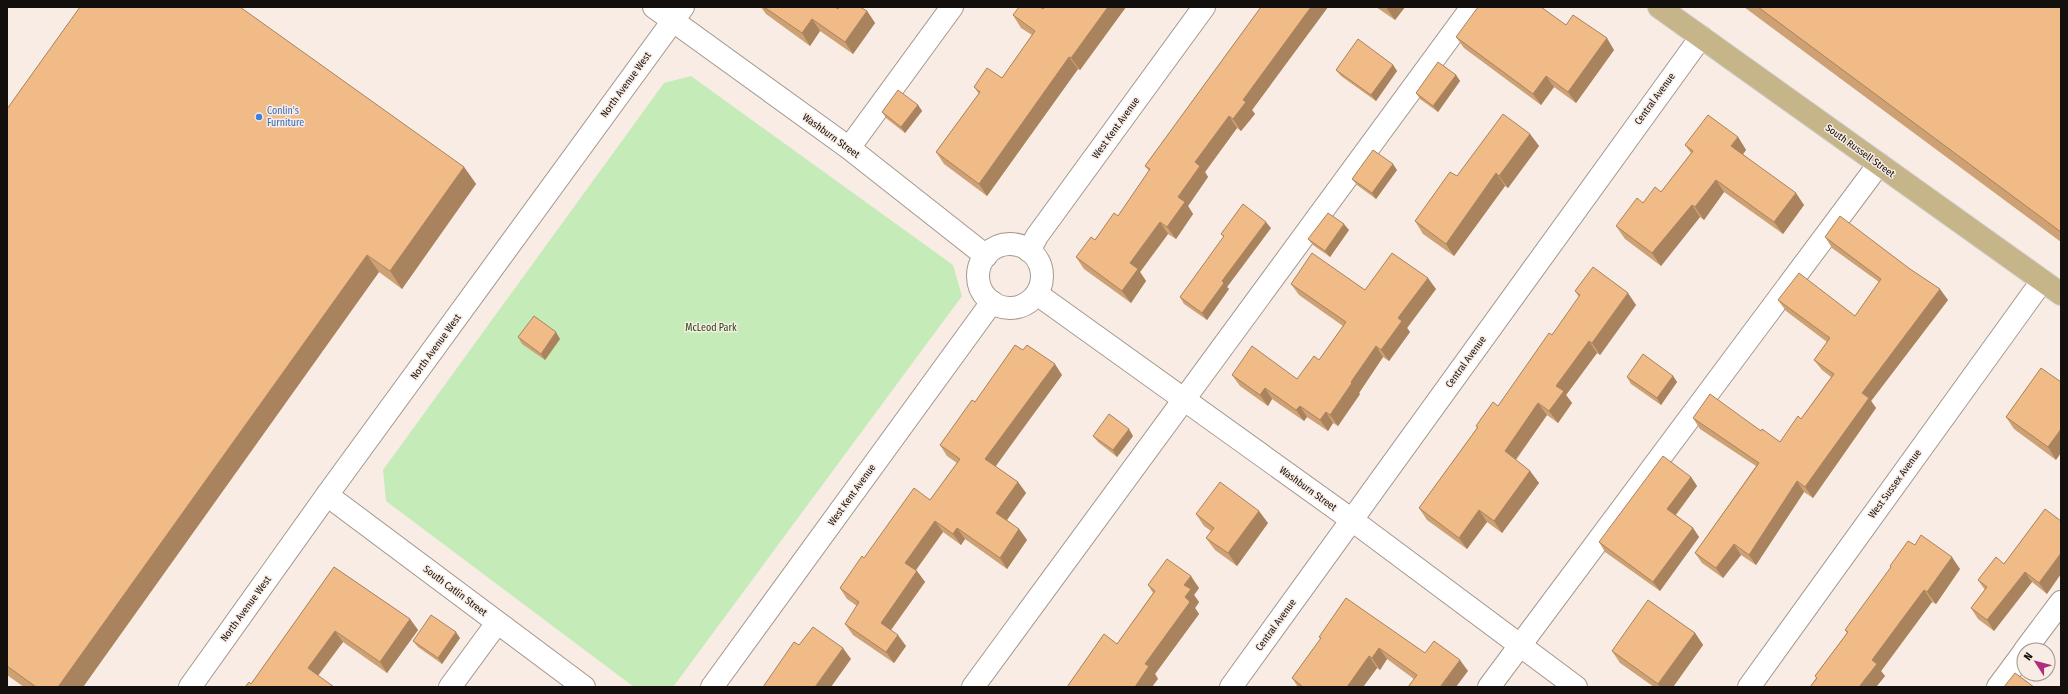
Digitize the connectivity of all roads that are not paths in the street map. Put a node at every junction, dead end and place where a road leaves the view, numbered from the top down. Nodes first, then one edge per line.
1 (654, 7) edge
2 (952, 7) edge
3 (1204, 7) edge
4 (1472, 7) edge
5 (1659, 7) edge
6 (678, 14) edge
7 (1701, 37) junction
8 (849, 148) junction
9 (1878, 164) junction
10 (1029, 251) junction
11 (986, 256) junction
12 (2042, 280) junction
13 (1037, 294) junction
14 (2061, 294) edge
15 (992, 302) junction
16 (1184, 400) junction
17 (327, 495) junction
18 (1352, 520) junction
19 (2061, 602) edge
20 (498, 623) junction
21 (2032, 642) edge
22 (1520, 645) junction
23 (2016, 663) edge
24 (190, 687) edge
25 (450, 687) edge
26 (584, 687) edge
27 (712, 687) edge
28 (973, 687) edge
29 (1231, 687) edge
30 (1489, 687) edge
31 (1576, 687) edge
32 (1749, 687) edge
33 (1998, 687) edge

1 - 6 street, Washburn Street
2 - 8 street
3 - 10 street, West Kent Avenue
4 - 16 street
5 - 7 main road, South Russell Street
6 - 8 street, Washburn Street
6 - 17 street, North Avenue West
7 - 9 main road, South Russell Street
7 - 18 street, Central Avenue
8 - 11 street, Washburn Street
9 - 12 main road, South Russell Street
9 - 22 street
10 - 11 street
10 - 13 street
11 - 15 street
12 - 14 main road, South Russell Street
12 - 32 street, West Sussex Avenue
13 - 15 street
13 - 16 street, Washburn Street
15 - 27 street, West Kent Avenue
16 - 18 street, Washburn Street
16 - 28 street
17 - 20 street, South Catlin Street
17 - 24 street, North Avenue West
18 - 22 street, Washburn Street
18 - 29 street, Central Avenue
19 - 21 street
20 - 25 street
20 - 26 street, South Catlin Street
22 - 30 street
22 - 31 street, Washburn Street
23 - 33 street

